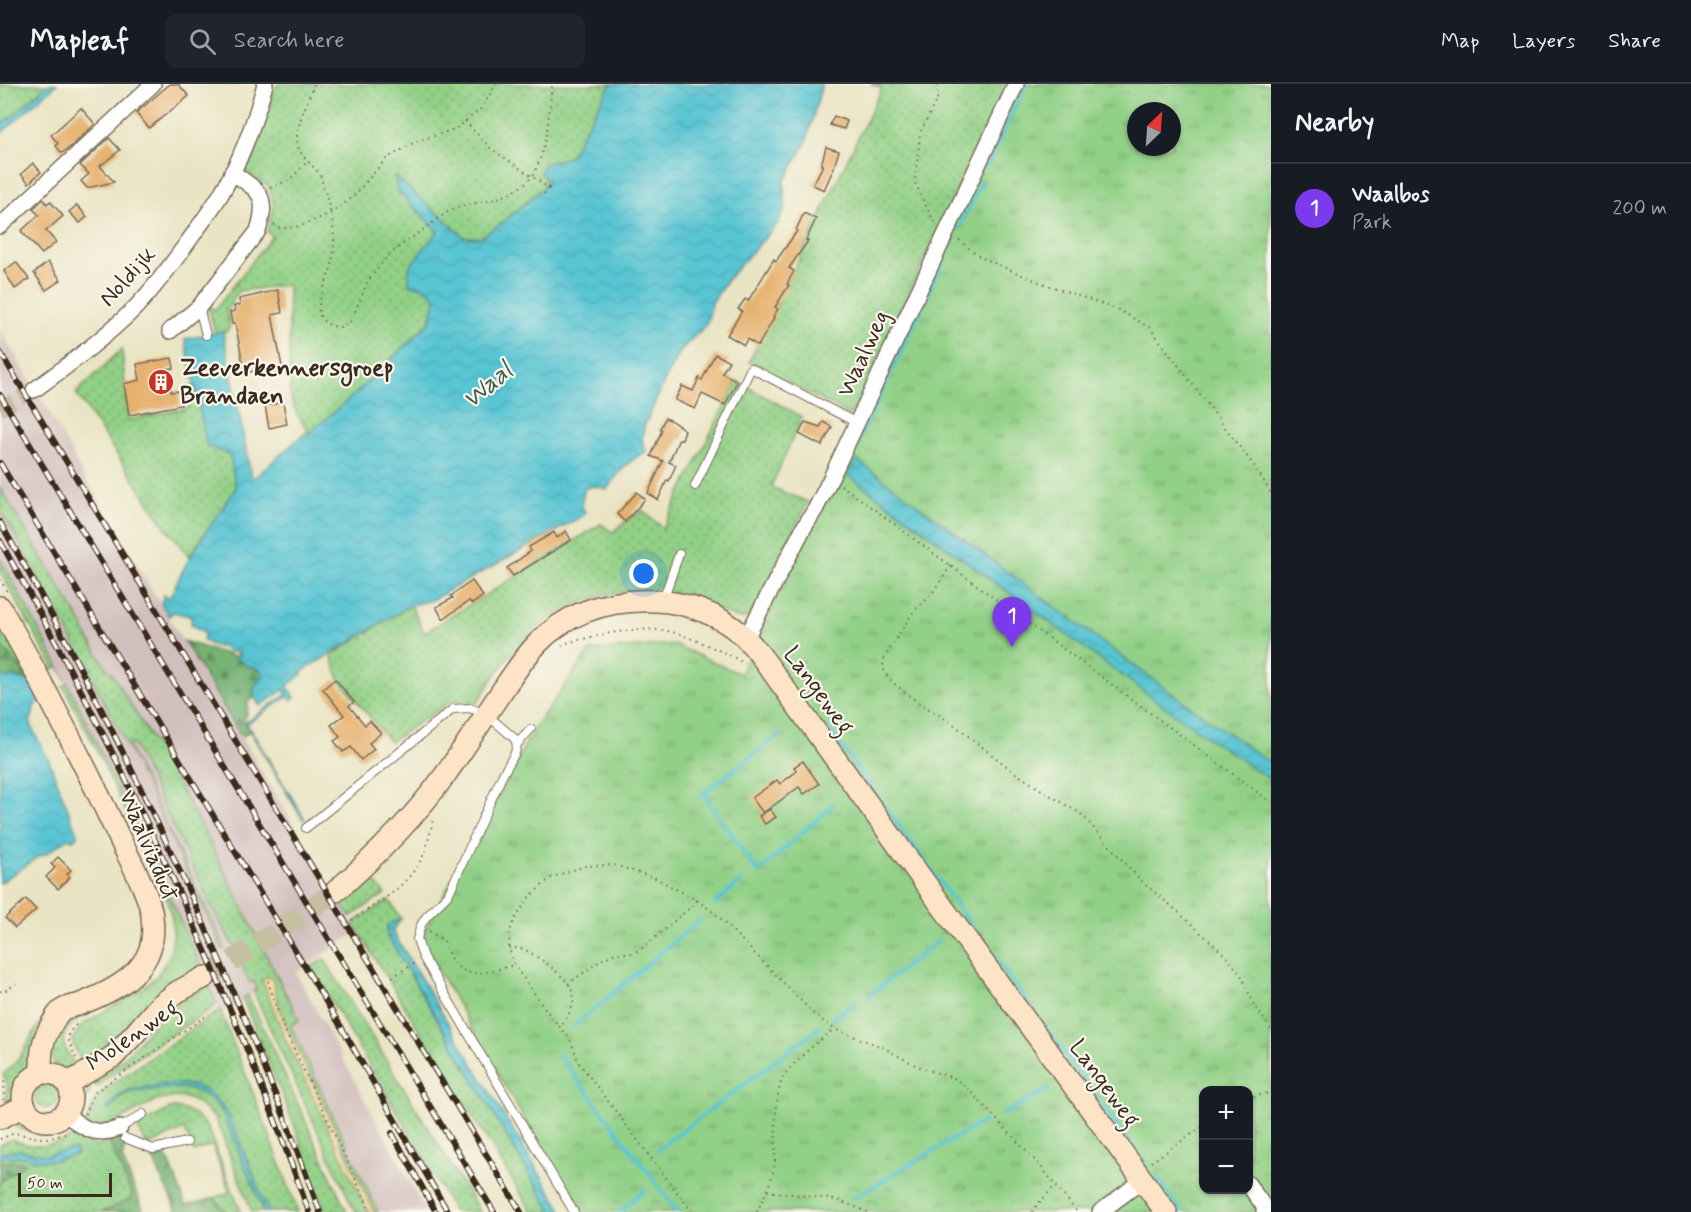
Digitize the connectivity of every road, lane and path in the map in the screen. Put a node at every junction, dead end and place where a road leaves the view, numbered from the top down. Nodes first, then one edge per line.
1 (153, 84) edge
2 (265, 84) edge
3 (314, 84) edge
4 (496, 84) edge
5 (552, 84) edge
6 (938, 84) edge
7 (1016, 84) edge
8 (465, 121) junction
9 (307, 162) junction
10 (232, 172) junction
11 (532, 176) junction
12 (553, 182) dead end
13 (549, 188) junction
14 (259, 192) junction
15 (544, 194) dead end
16 (331, 213) junction
17 (262, 218) junction
18 (0, 226) edge
19 (947, 231) junction
20 (199, 307) junction
21 (170, 331) dead end
22 (206, 335) dead end
23 (34, 390) tunnel mouth
24 (857, 423) junction
25 (831, 478) junction
26 (695, 486) dead end
27 (1271, 493) edge
28 (679, 554) dead end
29 (951, 566) junction
30 (663, 601) junction
31 (0, 607) edge
32 (746, 638) junction
33 (560, 647) dead end
34 (758, 664) junction
35 (486, 714) junction
36 (531, 729) dead end
37 (517, 744) junction
38 (1271, 802) edge
39 (438, 809) dead end
40 (306, 828) dead end
41 (336, 891) tunnel mouth
42 (697, 900) junction
43 (352, 920) dead end
44 (421, 926) junction
45 (509, 948) junction
46 (415, 963) dead end
47 (514, 965) junction
48 (205, 977) tunnel mouth
49 (392, 977) dead end
50 (268, 981) dead end
51 (16, 984) dead end
52 (568, 984) junction
53 (0, 991) edge
54 (209, 1014) dead end
55 (80, 1021) dead end
56 (560, 1028) junction
57 (834, 1029) junction
58 (1271, 1029) edge
59 (41, 1073) junction
60 (76, 1078) junction
61 (1271, 1092) edge
62 (1253, 1097) edge
63 (25, 1106) junction
64 (143, 1114) dead end
65 (0, 1118) edge
66 (71, 1119) junction
67 (1199, 1129) edge
68 (122, 1133) junction
69 (0, 1139) edge
70 (187, 1142) dead end
71 (1140, 1177) junction
72 (1056, 1185) junction
73 (767, 1191) junction
74 (1253, 1191) edge
75 (371, 1212) edge
76 (574, 1212) edge
77 (692, 1212) edge
78 (757, 1212) edge
79 (868, 1212) edge
80 (1032, 1212) edge
81 (1077, 1212) edge
82 (1100, 1212) edge
83 (1166, 1212) edge
84 (1264, 1212) edge

1 - 18 street
2 - 10 street, Noldijk
3 - 9 path
4 - 8 path
5 - 11 path
6 - 19 path
7 - 19 street, Waalweg
8 - 11 path
8 - 16 path
9 - 14 path
9 - 16 path
10 - 14 street
10 - 23 street, Noldijk
11 - 13 path
11 - 16 path
12 - 13 path
13 - 15 path
14 - 17 street
16 - 17 path
17 - 20 street
19 - 24 street, Waalweg
19 - 27 path
20 - 21 street
20 - 22 lane
24 - 25 street, Waalweg
24 - 26 lane
25 - 29 path
25 - 32 street, Waalweg
28 - 30 lane
29 - 38 path
29 - 58 path
30 - 32 main road, Langeweg
30 - 35 main road, Langeweg
31 - 59 main road, Waalviaduct
32 - 34 main road, Langeweg
33 - 34 path, Langeweg
34 - 71 main road, Langeweg
35 - 37 lane
35 - 40 lane
35 - 41 main road
36 - 37 lane
37 - 44 lane
39 - 43 path
42 - 45 path
42 - 52 path
42 - 57 path
44 - 47 path
44 - 76 lane
45 - 47 path
45 - 52 path
46 - 49 path
47 - 56 path
48 - 60 main road, Molenweg
50 - 75 path
51 - 53 path
52 - 56 path
54 - 66 path, Molenweg
55 - 60 path
56 - 77 path
57 - 72 path
57 - 73 path
59 - 60 main road
59 - 63 main road
60 - 66 main road
61 - 62 path
63 - 65 main road
63 - 66 main road
64 - 68 lane
66 - 68 street
66 - 69 path
67 - 71 path
68 - 70 lane
71 - 82 street
71 - 83 main road, Langeweg
72 - 80 path
72 - 81 path
73 - 78 path
73 - 79 path
74 - 84 street

